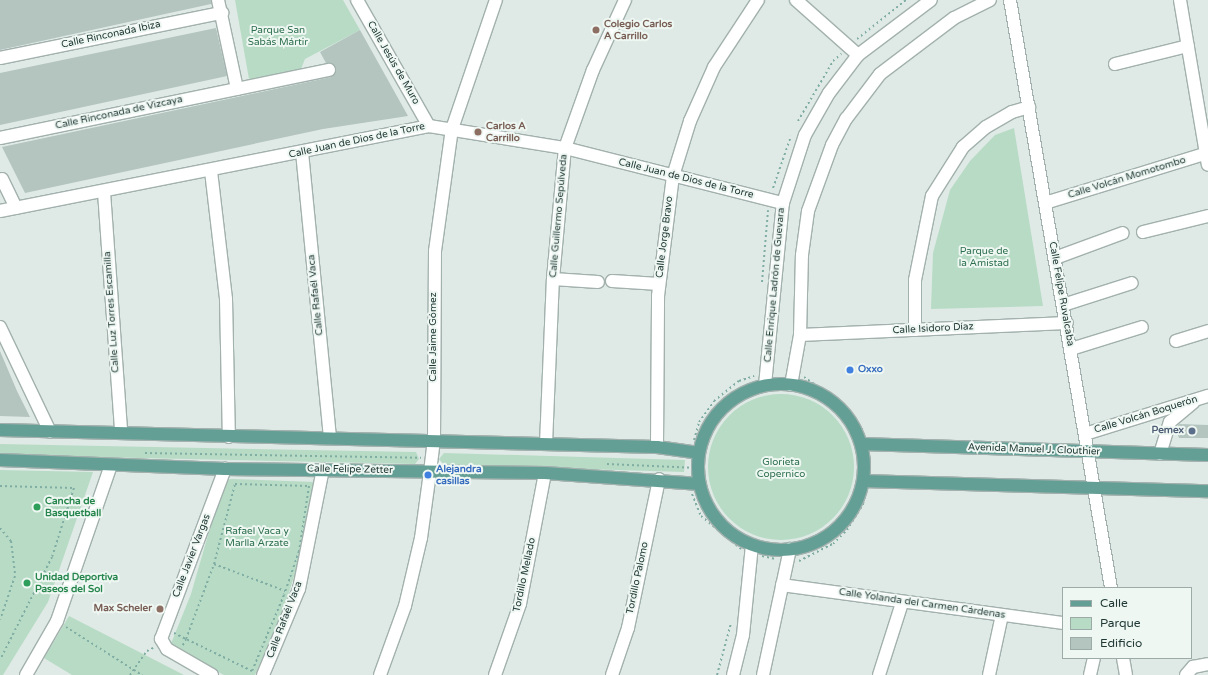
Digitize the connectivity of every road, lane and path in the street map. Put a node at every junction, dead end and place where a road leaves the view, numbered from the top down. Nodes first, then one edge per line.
1 (218, 0) edge
2 (357, 0) edge
3 (625, 0) edge
4 (758, 0) edge
5 (796, 0) edge
6 (931, 0) edge
7 (990, 0) edge
8 (1010, 0) edge
9 (1180, 0) edge
10 (491, 2) edge
11 (222, 13) junction
12 (1188, 46) junction
13 (858, 55) junction
14 (0, 58) edge
15 (1115, 64) dead end
16 (329, 70) dead end
17 (238, 89) junction
18 (1029, 107) junction
19 (429, 126) junction
20 (452, 129) junction
21 (0, 138) edge
22 (565, 148) junction
23 (302, 152) junction
24 (1207, 157) edge
25 (210, 171) junction
26 (673, 176) junction
27 (2, 178) dead end
28 (104, 192) junction
29 (782, 203) junction
30 (1045, 203) junction
31 (16, 208) junction
32 (0, 211) edge
33 (1208, 216) edge
34 (1143, 232) dead end
35 (1123, 233) dead end
36 (1055, 258) junction
37 (553, 279) junction
38 (612, 281) dead end
39 (598, 282) dead end
40 (1132, 283) dead end
41 (659, 284) junction
42 (1063, 305) junction
43 (1066, 323) junction
44 (0, 327) edge
45 (1142, 327) dead end
46 (915, 330) junction
47 (1208, 331) edge
48 (800, 335) junction
49 (1176, 341) dead end
50 (1071, 349) junction
51 (791, 384) junction
52 (765, 385) junction
53 (1203, 398) edge
54 (0, 430) edge
55 (50, 432) junction
56 (121, 432) junction
57 (1085, 434) junction
58 (229, 437) junction
59 (330, 438) junction
60 (434, 441) junction
61 (546, 444) junction
62 (860, 444) junction
63 (657, 447) junction
64 (1088, 452) junction
65 (143, 453) dead end
66 (699, 453) junction
67 (1160, 454) junction
68 (1208, 455) edge
69 (421, 458) dead end
70 (0, 460) edge
71 (111, 465) junction
72 (225, 469) junction
73 (323, 469) junction
74 (430, 472) junction
75 (545, 473) junction
76 (659, 479) junction
77 (862, 481) junction
78 (700, 484) junction
79 (0, 486) edge
80 (1094, 488) junction
81 (1208, 491) edge
82 (0, 528) edge
83 (749, 549) junction
84 (789, 555) junction
85 (214, 564) junction
86 (782, 585) junction
87 (1111, 587) edge
88 (286, 591) junction
89 (902, 603) junction
90 (1002, 615) junction
91 (0, 620) edge
92 (57, 621) junction
93 (1062, 623) edge
94 (164, 628) junction
95 (186, 639) junction
96 (162, 643) junction
97 (178, 656) junction
98 (1094, 659) edge
99 (1123, 659) edge
100 (0, 660) edge
101 (1208, 664) edge
102 (133, 669) junction
103 (26, 675) edge
104 (130, 675) edge
105 (142, 675) edge
106 (212, 675) edge
107 (263, 675) edge
108 (380, 675) edge
109 (495, 675) edge
110 (612, 675) edge
111 (733, 675) edge
112 (762, 675) edge
113 (879, 675) edge
114 (989, 675) edge
115 (1090, 675) edge
116 (1126, 675) edge
117 (1186, 675) edge

1 - 11 street
2 - 19 street, Calle Jesús de Muro
3 - 22 street, Calle Guillermo Sepúlveda
4 - 26 street, Calle Jorge Bravo
5 - 13 street
6 - 13 street, Calle Enrique Ladrón de Guevara
7 - 48 street
8 - 18 street, Calle Felipe Ruvalcaba
9 - 12 street
10 - 20 street, Calle Jaime Gómez
11 - 14 street, Calle Rinconada Ibiza
11 - 17 street
12 - 15 street
12 - 24 street
13 - 29 street, Calle Enrique Ladrón de Guevara
16 - 17 street, Calle Rinconada de Vizcaya
17 - 21 street, Calle Rinconada de Vizcaya
18 - 30 street, Calle Felipe Ruvalcaba
18 - 46 street
19 - 20 street, Calle Juan de Dios de la Torre
19 - 23 street, Calle Juan de Dios de la Torre
20 - 22 street, Calle Juan de Dios de la Torre
20 - 60 street, Calle Jaime Gómez
22 - 26 street, Calle Juan de Dios de la Torre
22 - 37 street, Calle Guillermo Sepúlveda
23 - 25 street, Calle Juan de Dios de la Torre
23 - 59 street, Calle Rafaél Vaca
24 - 30 street, Calle Volcán Momotombo
25 - 28 street, Calle Juan de Dios de la Torre
25 - 58 street
26 - 29 street, Calle Juan de Dios de la Torre
26 - 41 street, Calle Jorge Bravo
27 - 31 street
28 - 31 street, Calle Juan de Dios de la Torre
28 - 56 street, Calle Luz Torres Escamilla
29 - 52 street, Calle Enrique Ladrón de Guevara
30 - 36 street, Calle Felipe Ruvalcaba
31 - 32 street, Calle Juan de Dios de la Torre
33 - 34 street
35 - 36 street
36 - 42 street, Calle Felipe Ruvalcaba
37 - 39 street
37 - 61 street, Calle Guillermo Sepúlveda
38 - 41 street
40 - 42 street
41 - 63 street, Calle Jorge Bravo
42 - 43 street, Calle Felipe Ruvalcaba
43 - 46 street, Calle Isidoro Díaz
43 - 50 street, Calle Felipe Ruvalcaba
44 - 55 street
45 - 50 street
46 - 48 street, Calle Isidoro Díaz
47 - 49 street
48 - 51 street
50 - 57 street, Calle Felipe Ruvalcaba
51 - 52 main road
51 - 62 main road
52 - 66 main road
53 - 57 street, Calle Volcán Boquerón
53 - 67 street
54 - 55 main road
55 - 56 main road
56 - 58 main road
57 - 64 street, Calle Felipe Ruvalcaba
58 - 59 main road
59 - 60 main road
60 - 61 main road
60 - 74 street, Calle Jaime Gómez
61 - 63 main road
62 - 64 main road, Avenida Manuel J. Clouthier
62 - 77 main road
63 - 66 main road
64 - 67 main road, Avenida Manuel J. Clouthier
64 - 80 street, Calle Felipe Ruvalcaba
65 - 69 path
66 - 78 main road
67 - 68 main road, Avenida Manuel J. Clouthier
70 - 71 main road, Calle Felipe Zetter
71 - 72 main road, Calle Felipe Zetter
71 - 92 street
72 - 73 main road, Calle Felipe Zetter
72 - 94 street, Calle Javier Vargas
73 - 74 main road, Calle Felipe Zetter
73 - 107 street, Calle Rafaél Vaca
74 - 75 main road, Calle Felipe Zetter
74 - 108 street, Calle Jaime Gómez
75 - 76 main road, Calle Felipe Zetter
75 - 109 street, Tordillo Mellado
76 - 78 main road, Calle Felipe Zetter
76 - 110 street, Tordillo Palomo
77 - 80 main road
77 - 84 main road
78 - 83 main road
79 - 100 path
80 - 81 main road
80 - 87 street, Calle Felipe Ruvalcaba
82 - 91 path
83 - 84 main road
83 - 84 path
83 - 111 street
84 - 86 street
85 - 88 path
85 - 88 path
85 - 95 path
86 - 89 street, Calle Yolanda del Carmen Cárdenas
86 - 112 street
88 - 95 path
89 - 90 street, Calle Yolanda del Carmen Cárdenas
89 - 113 street
90 - 93 street, Calle Yolanda del Carmen Cárdenas
90 - 114 street
92 - 102 path
92 - 103 street
94 - 95 path
94 - 96 street, Calle Javier Vargas
95 - 97 path
96 - 97 street
96 - 102 path
97 - 106 street
98 - 115 street
99 - 116 street
101 - 117 street
102 - 104 path
102 - 105 path

